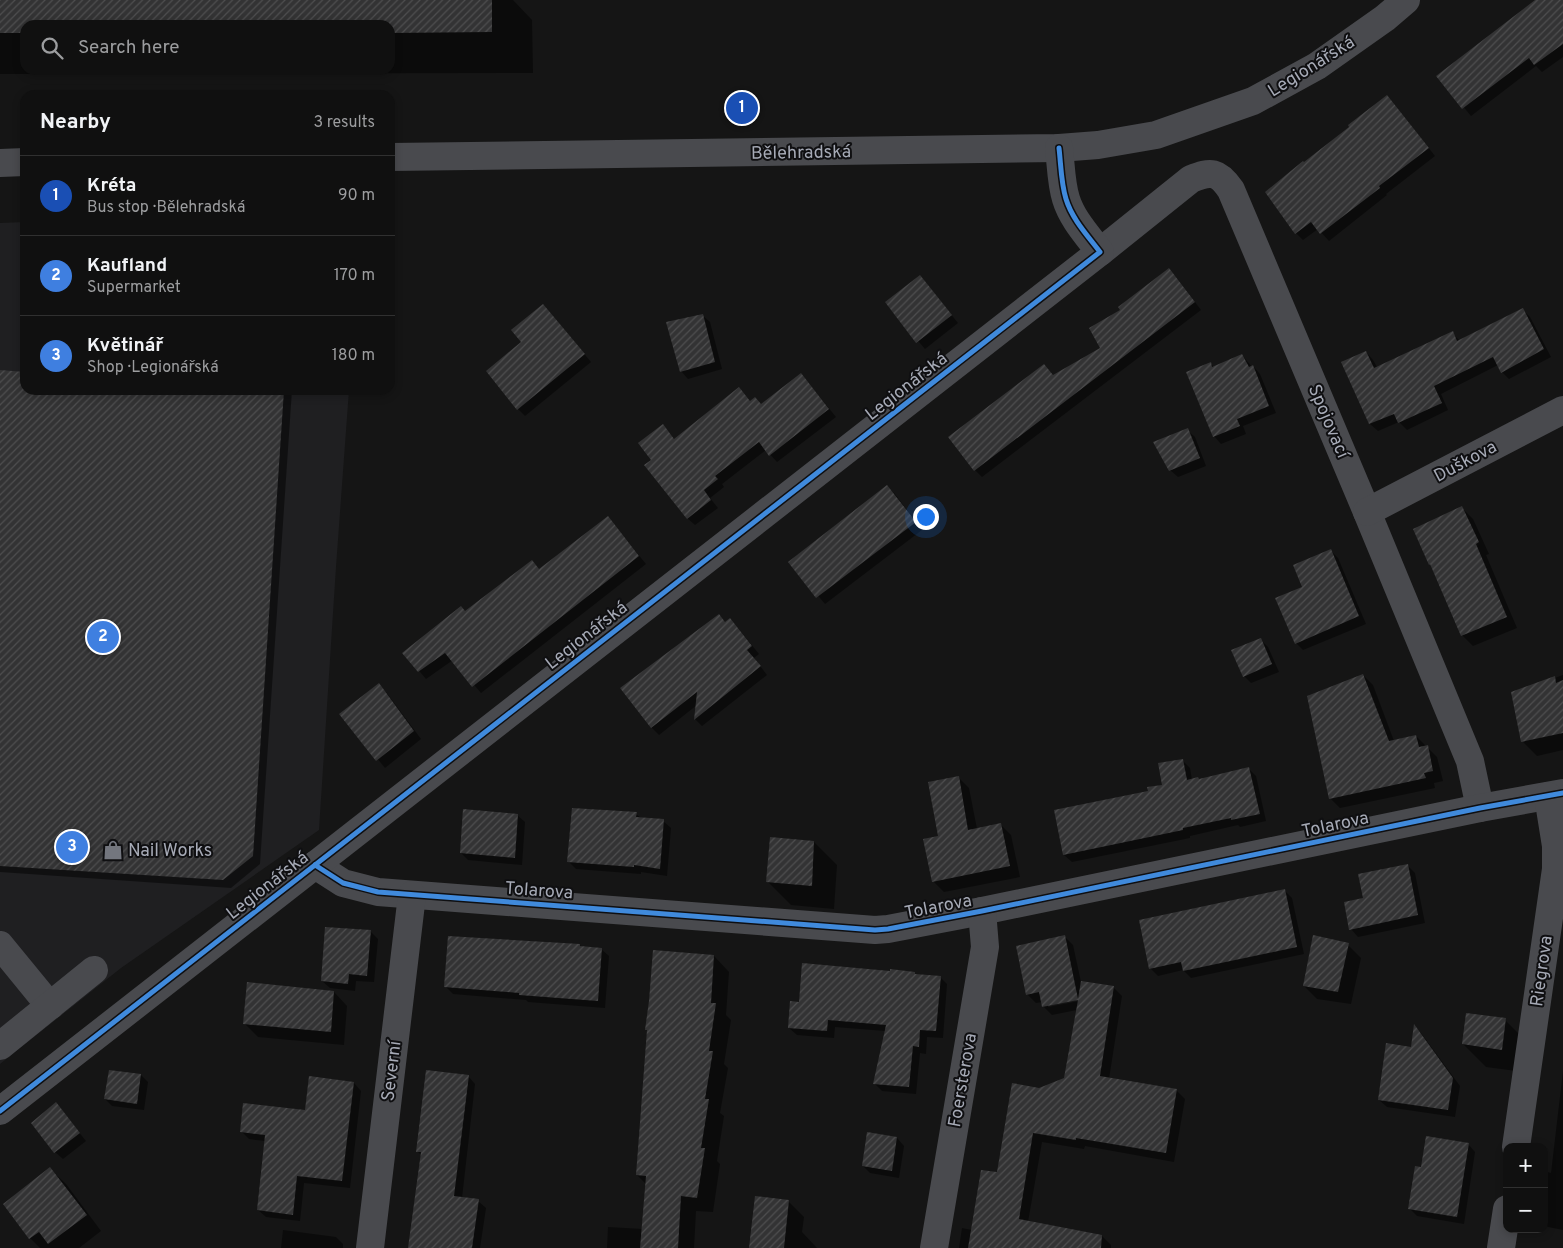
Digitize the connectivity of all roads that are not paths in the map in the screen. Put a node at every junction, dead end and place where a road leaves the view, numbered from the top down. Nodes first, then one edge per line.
1 (1406, 0) edge
2 (1209, 118) joint
3 (1059, 148) junction
4 (395, 157) edge
5 (1100, 252) junction
6 (1563, 410) edge
7 (1367, 512) junction
8 (1555, 794) edge
9 (1480, 808) junction
10 (315, 865) junction
11 (412, 895) junction
12 (982, 911) junction
13 (0, 945) edge
14 (94, 970) dead end
15 (50, 1006) junction
16 (0, 1046) edge
17 (0, 1111) edge
18 (1517, 1143) edge
19 (1503, 1233) edge
20 (370, 1248) edge
21 (934, 1248) edge
22 (1501, 1248) edge

1 - 2 street, Legionářská
2 - 3 street, Bělehradská
3 - 4 street, Bělehradská
3 - 5 street
5 - 7 street, Spojovací
5 - 10 street, Legionářská
6 - 7 street, Duškova
7 - 9 street, Spojovací
8 - 9 street, Tolarova
8 - 18 street, Riegrova
9 - 12 street, Tolarova
10 - 11 street, Tolarova
10 - 17 street, Legionářská
11 - 12 street, Tolarova
11 - 20 street, Severní
12 - 21 street, Foersterova
13 - 15 street
14 - 15 street
15 - 16 street
19 - 22 street

